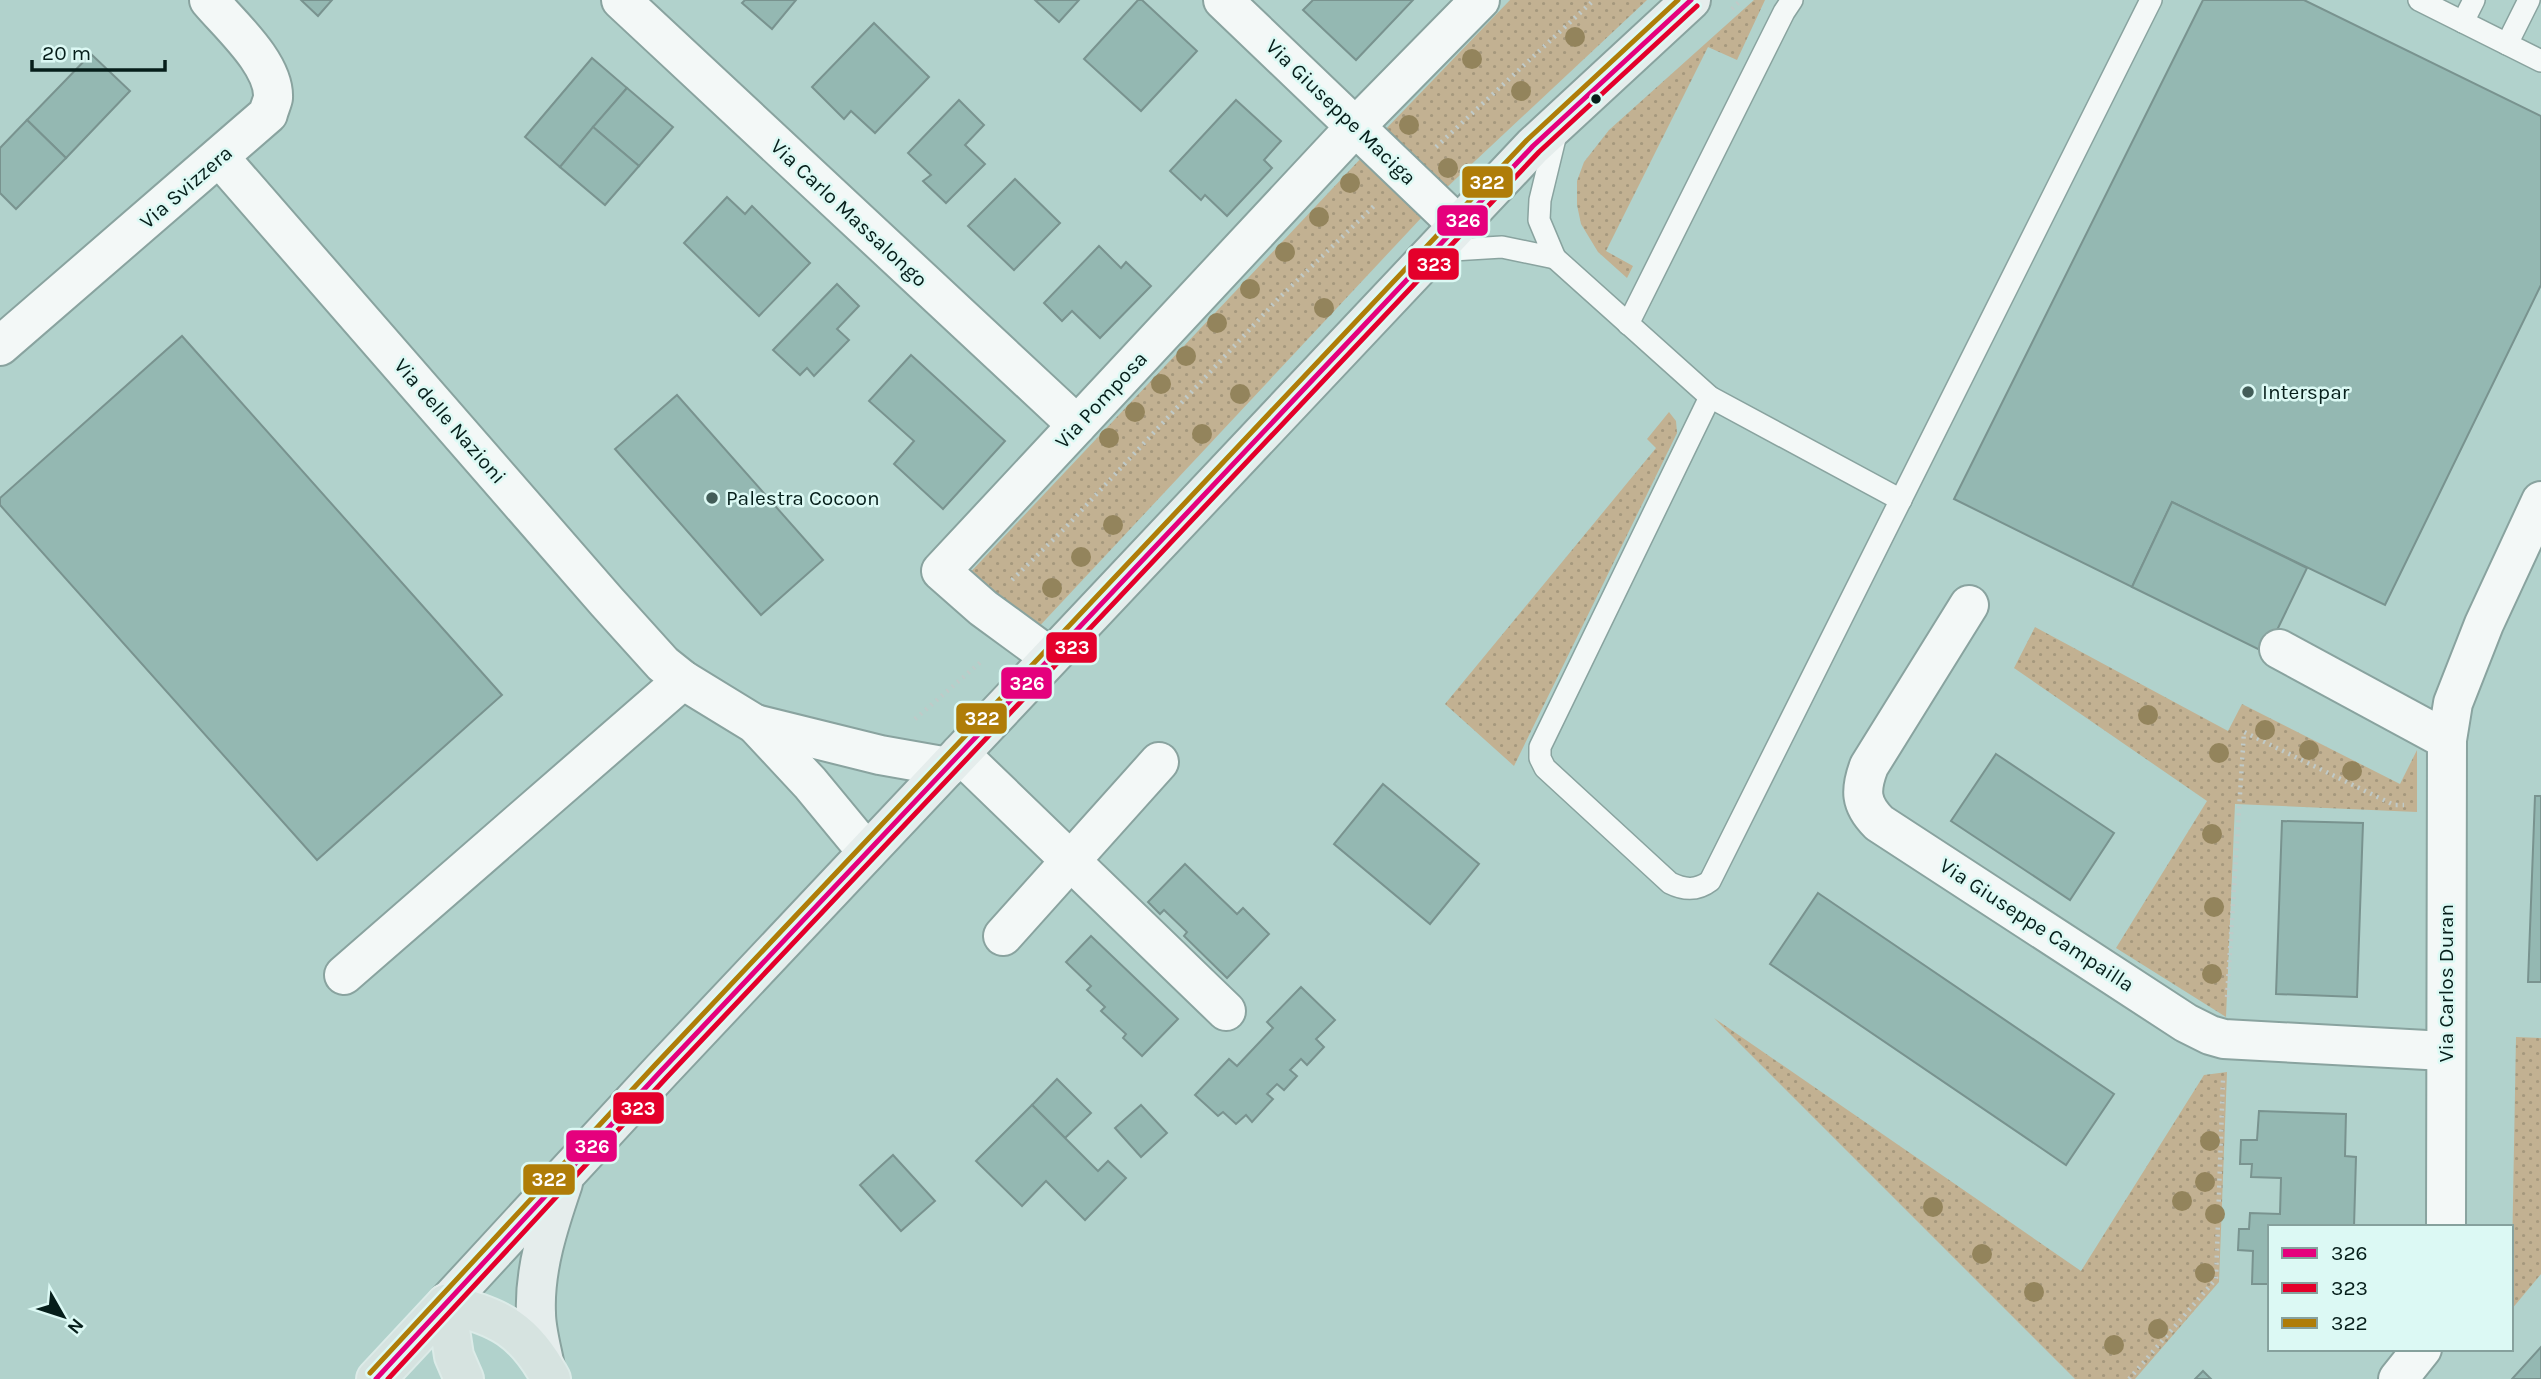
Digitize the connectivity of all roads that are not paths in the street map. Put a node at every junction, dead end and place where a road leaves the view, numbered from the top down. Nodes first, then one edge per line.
1 (209, 0) edge
2 (621, 0) edge
3 (1223, 0) edge
4 (1480, 0) edge
5 (1792, 0) edge
6 (2151, 0) edge
7 (2419, 0) edge
8 (2474, 0) edge
9 (2529, 0) edge
10 (1707, 8) edge
11 (2463, 22) junction
12 (2507, 44) junction
13 (2541, 61) edge
14 (1560, 122) junction
15 (1356, 126) junction
16 (220, 158) junction
17 (1446, 238) junction
18 (1555, 258) junction
19 (1628, 324) junction
20 (0, 346) edge
21 (1710, 397) junction
22 (1077, 425) junction
23 (1901, 500) junction
24 (2541, 502) edge
25 (1969, 605) dead end
26 (2279, 649) dead end
27 (1050, 657) junction
28 (683, 680) junction
29 (755, 724) junction
30 (2447, 740) junction
31 (954, 760) junction
32 (1159, 762) dead end
33 (867, 852) junction
34 (1070, 861) junction
35 (1003, 936) dead end
36 (344, 975) dead end
37 (1226, 1011) dead end
38 (2445, 1052) junction
39 (565, 1174) junction
40 (2446, 1225) edge
41 (446, 1304) junction
42 (2420, 1351) edge
43 (548, 1373) edge
44 (376, 1379) edge
45 (464, 1379) edge
46 (2398, 1379) edge

1 - 16 street, Via Svizzera
2 - 22 street, Via Carlo Massalongo
3 - 15 street, Via Giuseppe Maciga
4 - 15 street, Via Pomposa
5 - 19 lane
6 - 23 lane
7 - 11 lane
8 - 11 lane
9 - 12 lane
10 - 14 main road
11 - 12 lane
12 - 13 lane
14 - 17 main road
14 - 18 lane
15 - 17 street, Via Giuseppe Maciga
15 - 22 street, Via Pomposa
16 - 20 street, Via Svizzera
16 - 28 street, Via delle Nazioni
17 - 18 lane
17 - 27 main road
18 - 19 lane
19 - 21 lane
21 - 23 lane
21 - 23 lane
22 - 27 street, Via Pomposa
24 - 30 street, Via Carlos Duran
25 - 38 street, Via Giuseppe Campailla
26 - 30 street
27 - 31 main road
28 - 29 street, Via delle Nazioni
28 - 36 street
29 - 31 street, Via delle Nazioni
29 - 33 street, Via delle Nazioni
30 - 38 street, Via Carlos Duran
31 - 33 main road
31 - 34 street
32 - 34 street
33 - 39 main road
34 - 35 street
34 - 37 street
38 - 40 street, Via Carlos Duran
39 - 41 main road
39 - 43 main road
41 - 43 main road
41 - 44 main road
41 - 45 main road
42 - 46 street

